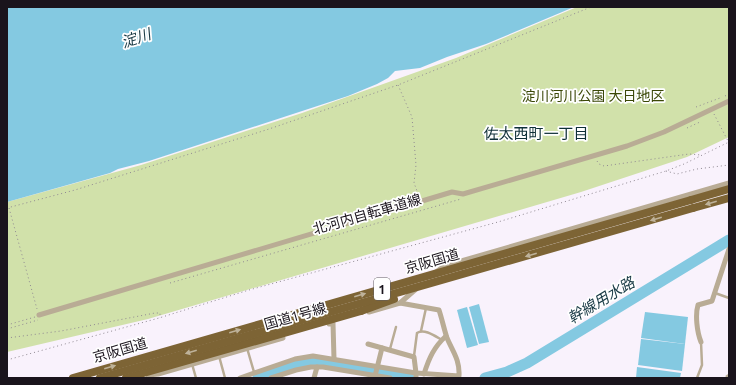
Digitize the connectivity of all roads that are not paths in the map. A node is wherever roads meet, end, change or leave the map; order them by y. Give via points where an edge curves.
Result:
1 (729, 101) edge
2 (729, 183) edge
3 (729, 189) edge
4 (729, 198) edge
5 (692, 204) junction
6 (729, 249) edge
7 (437, 281) junction
8 (715, 293) junction
9 (729, 298) edge
10 (400, 303) junction
11 (426, 308) junction
12 (38, 318) road end
13 (333, 323) junction
14 (396, 327) dead end
15 (421, 331) junction
16 (444, 338) junction
17 (701, 342) joint
18 (368, 344) dead end
19 (247, 348) junction
20 (382, 348) junction
21 (390, 350) junction
22 (219, 356) junction
23 (414, 357) junction
24 (334, 359) junction
25 (192, 364) junction
26 (317, 367) junction
27 (377, 367) junction
28 (254, 373) junction
29 (424, 374) junction
30 (416, 375) edge
31 (151, 376) edge
32 (364, 376) edge
33 (376, 376) edge
34 (73, 378) edge
35 (100, 378) edge
36 (127, 378) edge
37 (196, 378) edge
38 (225, 378) edge
39 (240, 378) edge
40 (271, 378) edge
41 (314, 378) edge
42 (390, 378) edge
43 (697, 378) edge

1 - 12 street, 北河内自転車道線 via 714,111 662,133 596,156 463,194 452,192
2 - 10 street via 444,266
3 - 5 highway, 京阪国道 / 1
4 -> 5 highway, 京阪国道 / 1
5 -> 7 highway, 京阪国道 / 1, bridge
34 -> 5 highway, 京阪国道 / 1, bridge
6 - 8 street
7 -> 35 highway, 京阪国道 / 1, bridge
7 - 36 highway, 国道1号線 / 1, bridge via 361,311
8 - 9 lane
8 - 17 street via 712,301 698,305 698,335
10 - 11 street
10 - 13 street
11 - 15 lane
11 - 16 street via 439,310
13 - 19 street
13 - 24 street
14 - 21 lane
15 - 16 lane
15 - 23 lane via 417,333
16 - 29 street via 432,352
16 - 29 street via 457,359 460,367 459,376
17 - 43 lane via 702,365
18 - 20 street
19 - 22 street
19 - 28 lane
20 - 21 street
20 - 27 street
21 - 23 street
22 - 25 street
22 - 38 lane
23 - 30 street
24 - 27 street
24 - 28 street via 304,357
25 - 31 street
25 - 37 lane
26 - 32 street
26 - 40 street
26 - 41 street
27 - 30 street
27 - 33 street
28 - 39 street
29 - 30 street
31 - 36 street
32 - 33 street
33 - 42 street

